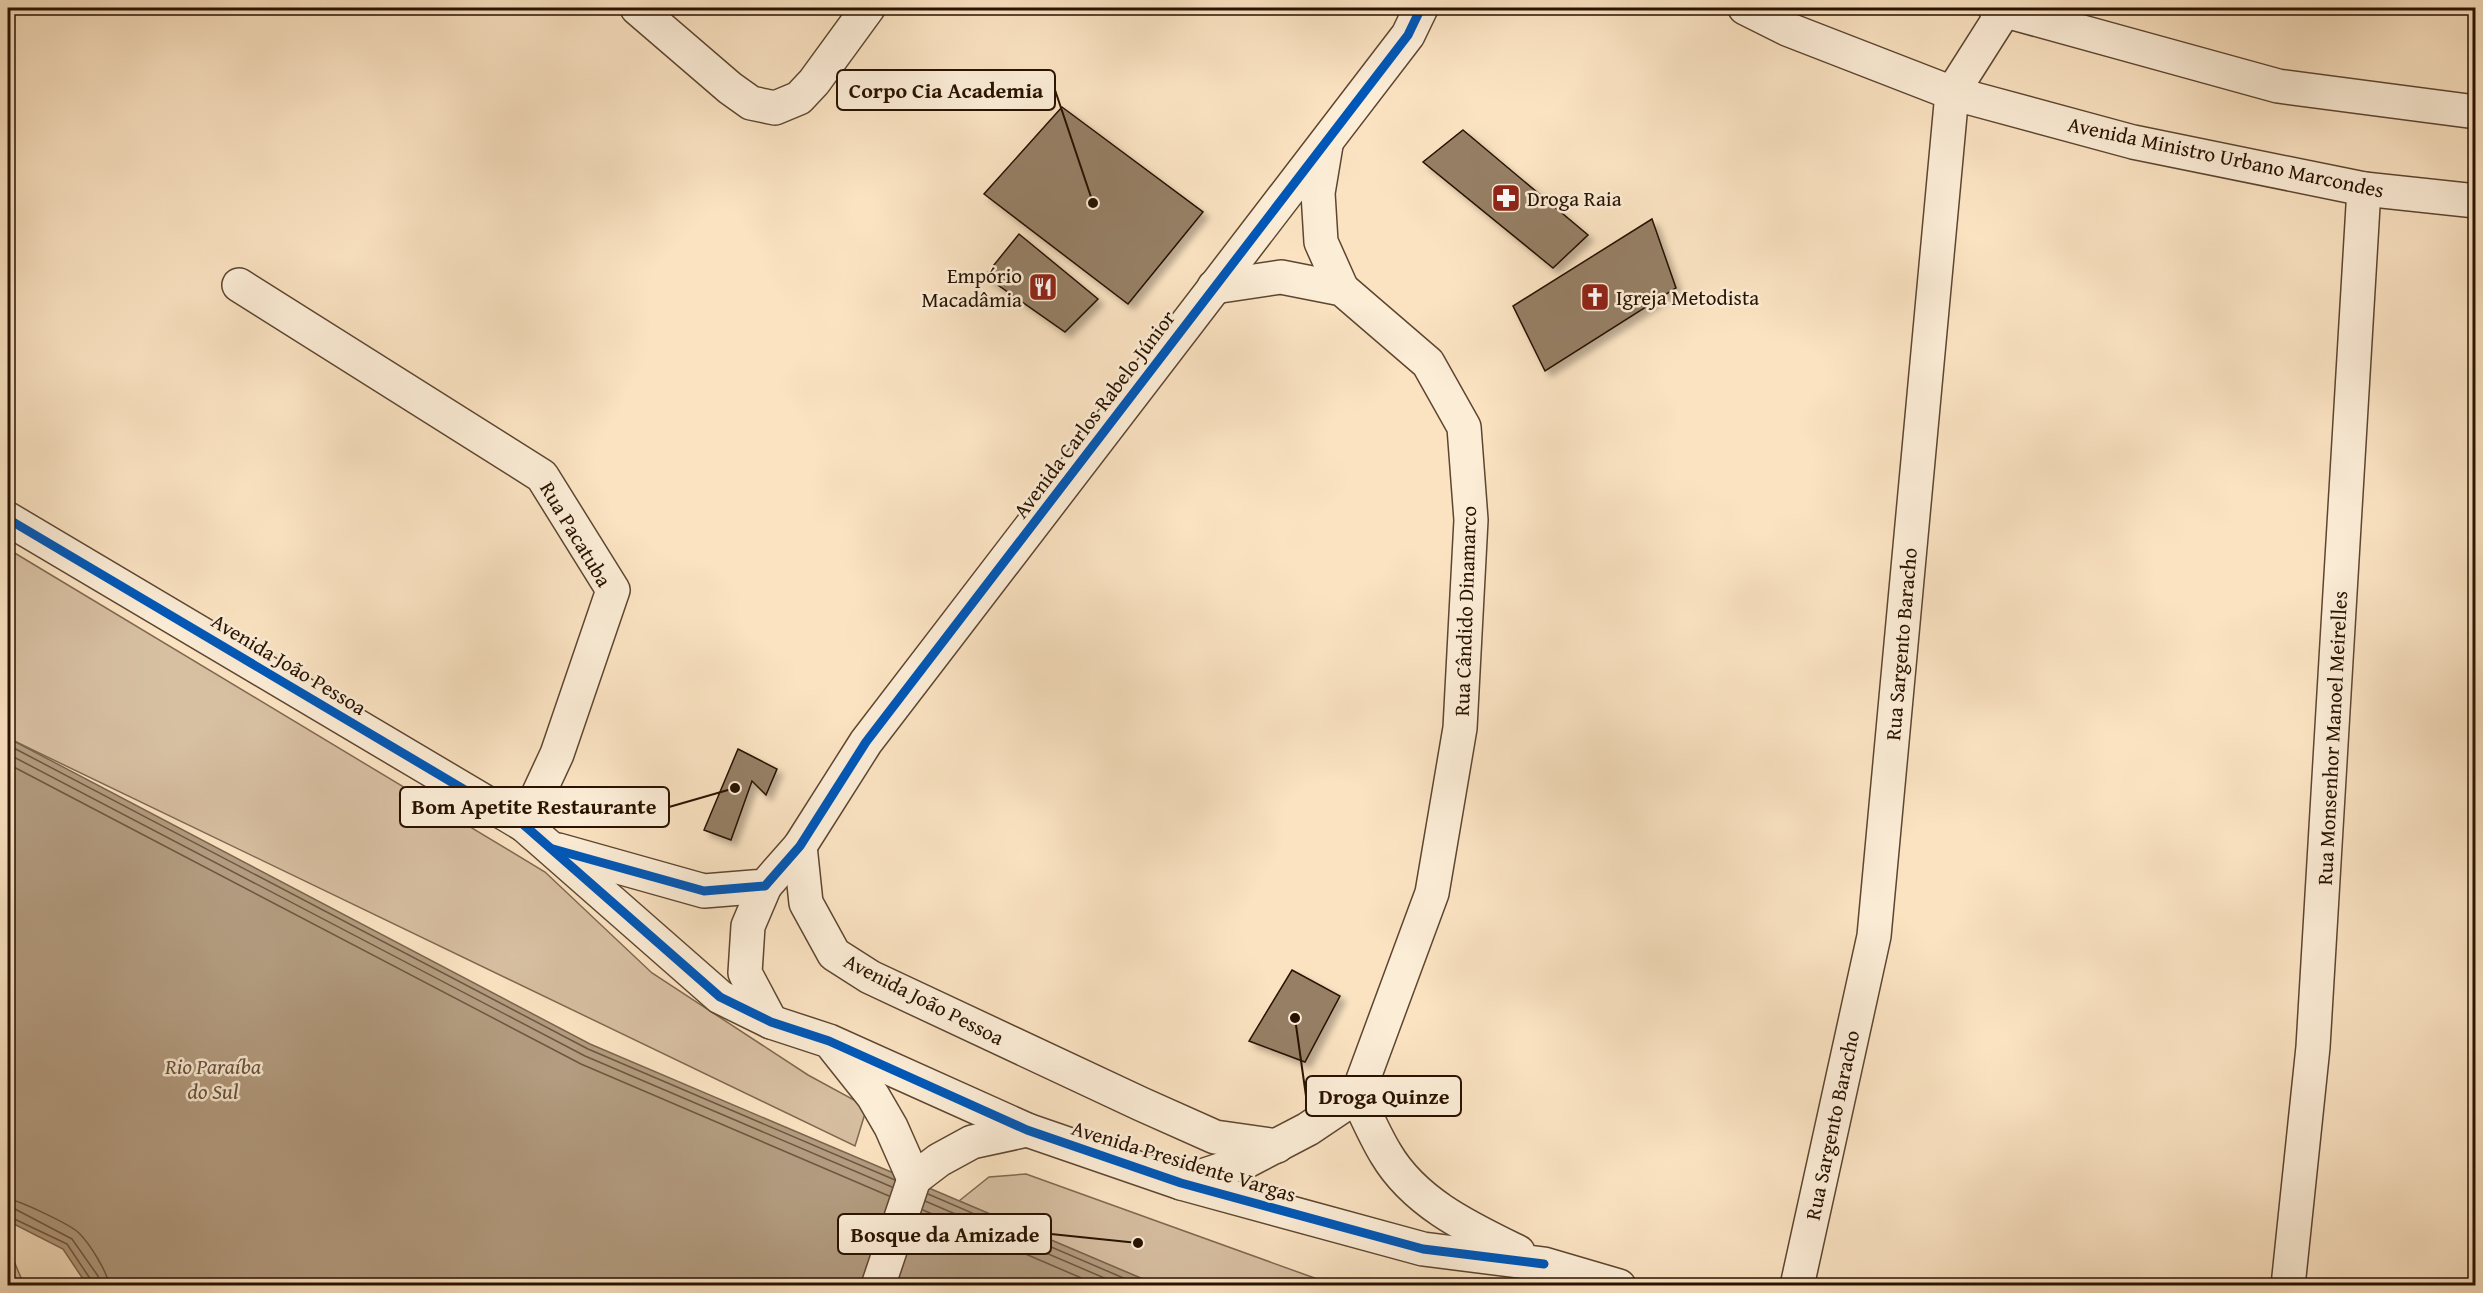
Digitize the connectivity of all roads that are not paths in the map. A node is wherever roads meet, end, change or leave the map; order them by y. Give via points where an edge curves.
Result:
1 (637, 8) edge
2 (868, 8) edge
3 (1445, 8) edge
4 (1745, 8) edge
5 (2001, 8) edge
6 (1414, 21) edge
7 (1952, 93) junction
8 (2475, 112) edge
9 (1326, 143) junction
10 (2364, 189) junction
11 (2475, 201) edge
12 (238, 285) dead end
13 (1214, 287) junction
14 (1342, 289) junction
15 (8, 519) edge
16 (524, 825) junction
17 (800, 846) junction
18 (547, 847) junction
19 (765, 886) junction
20 (771, 1022) junction
21 (829, 1041) junction
22 (1357, 1096) junction
23 (1027, 1130) junction
24 (1277, 1146) junction
25 (1181, 1183) junction
26 (913, 1187) junction
27 (1544, 1264) junction
28 (878, 1286) edge
29 (1619, 1286) edge
30 (1797, 1286) edge
31 (2288, 1286) edge

1 - 2 street via 730,88 751,103 776,108 798,98 814,82
3 - 6 street, Avenida Carlos Rabelo Júnior
4 - 7 street, Avenida Ministro Urbano Marcondes via 1787,29
5 - 7 street, Rua Sargento Baracho
5 - 8 street via 2278,87
6 - 9 street, Avenida Carlos Rabelo Júnior
7 - 10 street, Avenida Ministro Urbano Marcondes via 2133,142
7 - 30 street, Rua Sargento Baracho via 1874,936
9 - 13 street, Avenida Carlos Rabelo Júnior
9 - 14 street via 1318,193 1322,242
10 - 11 street, Avenida Ministro Urbano Marcondes
10 - 31 street, Rua Monsenhor Manoel Meirelles via 2313,1047
12 - 16 street, Rua Pacatuba via 542,476 613,590 557,754
13 - 14 street, Rua Cândido Dinamarco via 1281,277
13 - 17 street, Avenida Carlos Rabelo Júnior via 866,742
14 - 22 street, Rua Cândido Dinamarco via 1428,363 1459,418 1464,428 1471,520 1460,729 1432,893
15 - 16 street, Avenida João Pessoa
16 - 18 street, Avenida João Pessoa
17 - 19 street
17 - 24 street, Avenida João Pessoa via 806,903 834,954 870,976 1215,1137
18 - 19 street, Avenida João Pessoa via 704,891
18 - 20 street, Avenida João Pessoa via 720,998
19 - 20 street via 748,926 745,973
20 - 21 street, Avenida João Pessoa
21 - 23 street, Avenida Presidente Vargas
21 - 26 street via 873,1096 891,1127
22 - 24 street
22 - 27 street, Avenida Presidente Vargas via 1386,1156 1419,1194 1460,1224
23 - 25 street, Avenida Presidente Vargas
23 - 26 street via 972,1142 939,1160
24 - 25 street via 1247,1161
25 - 27 street, Avenida Presidente Vargas via 1423,1249
26 - 28 street
27 - 29 street, Avenida Presidente Vargas

